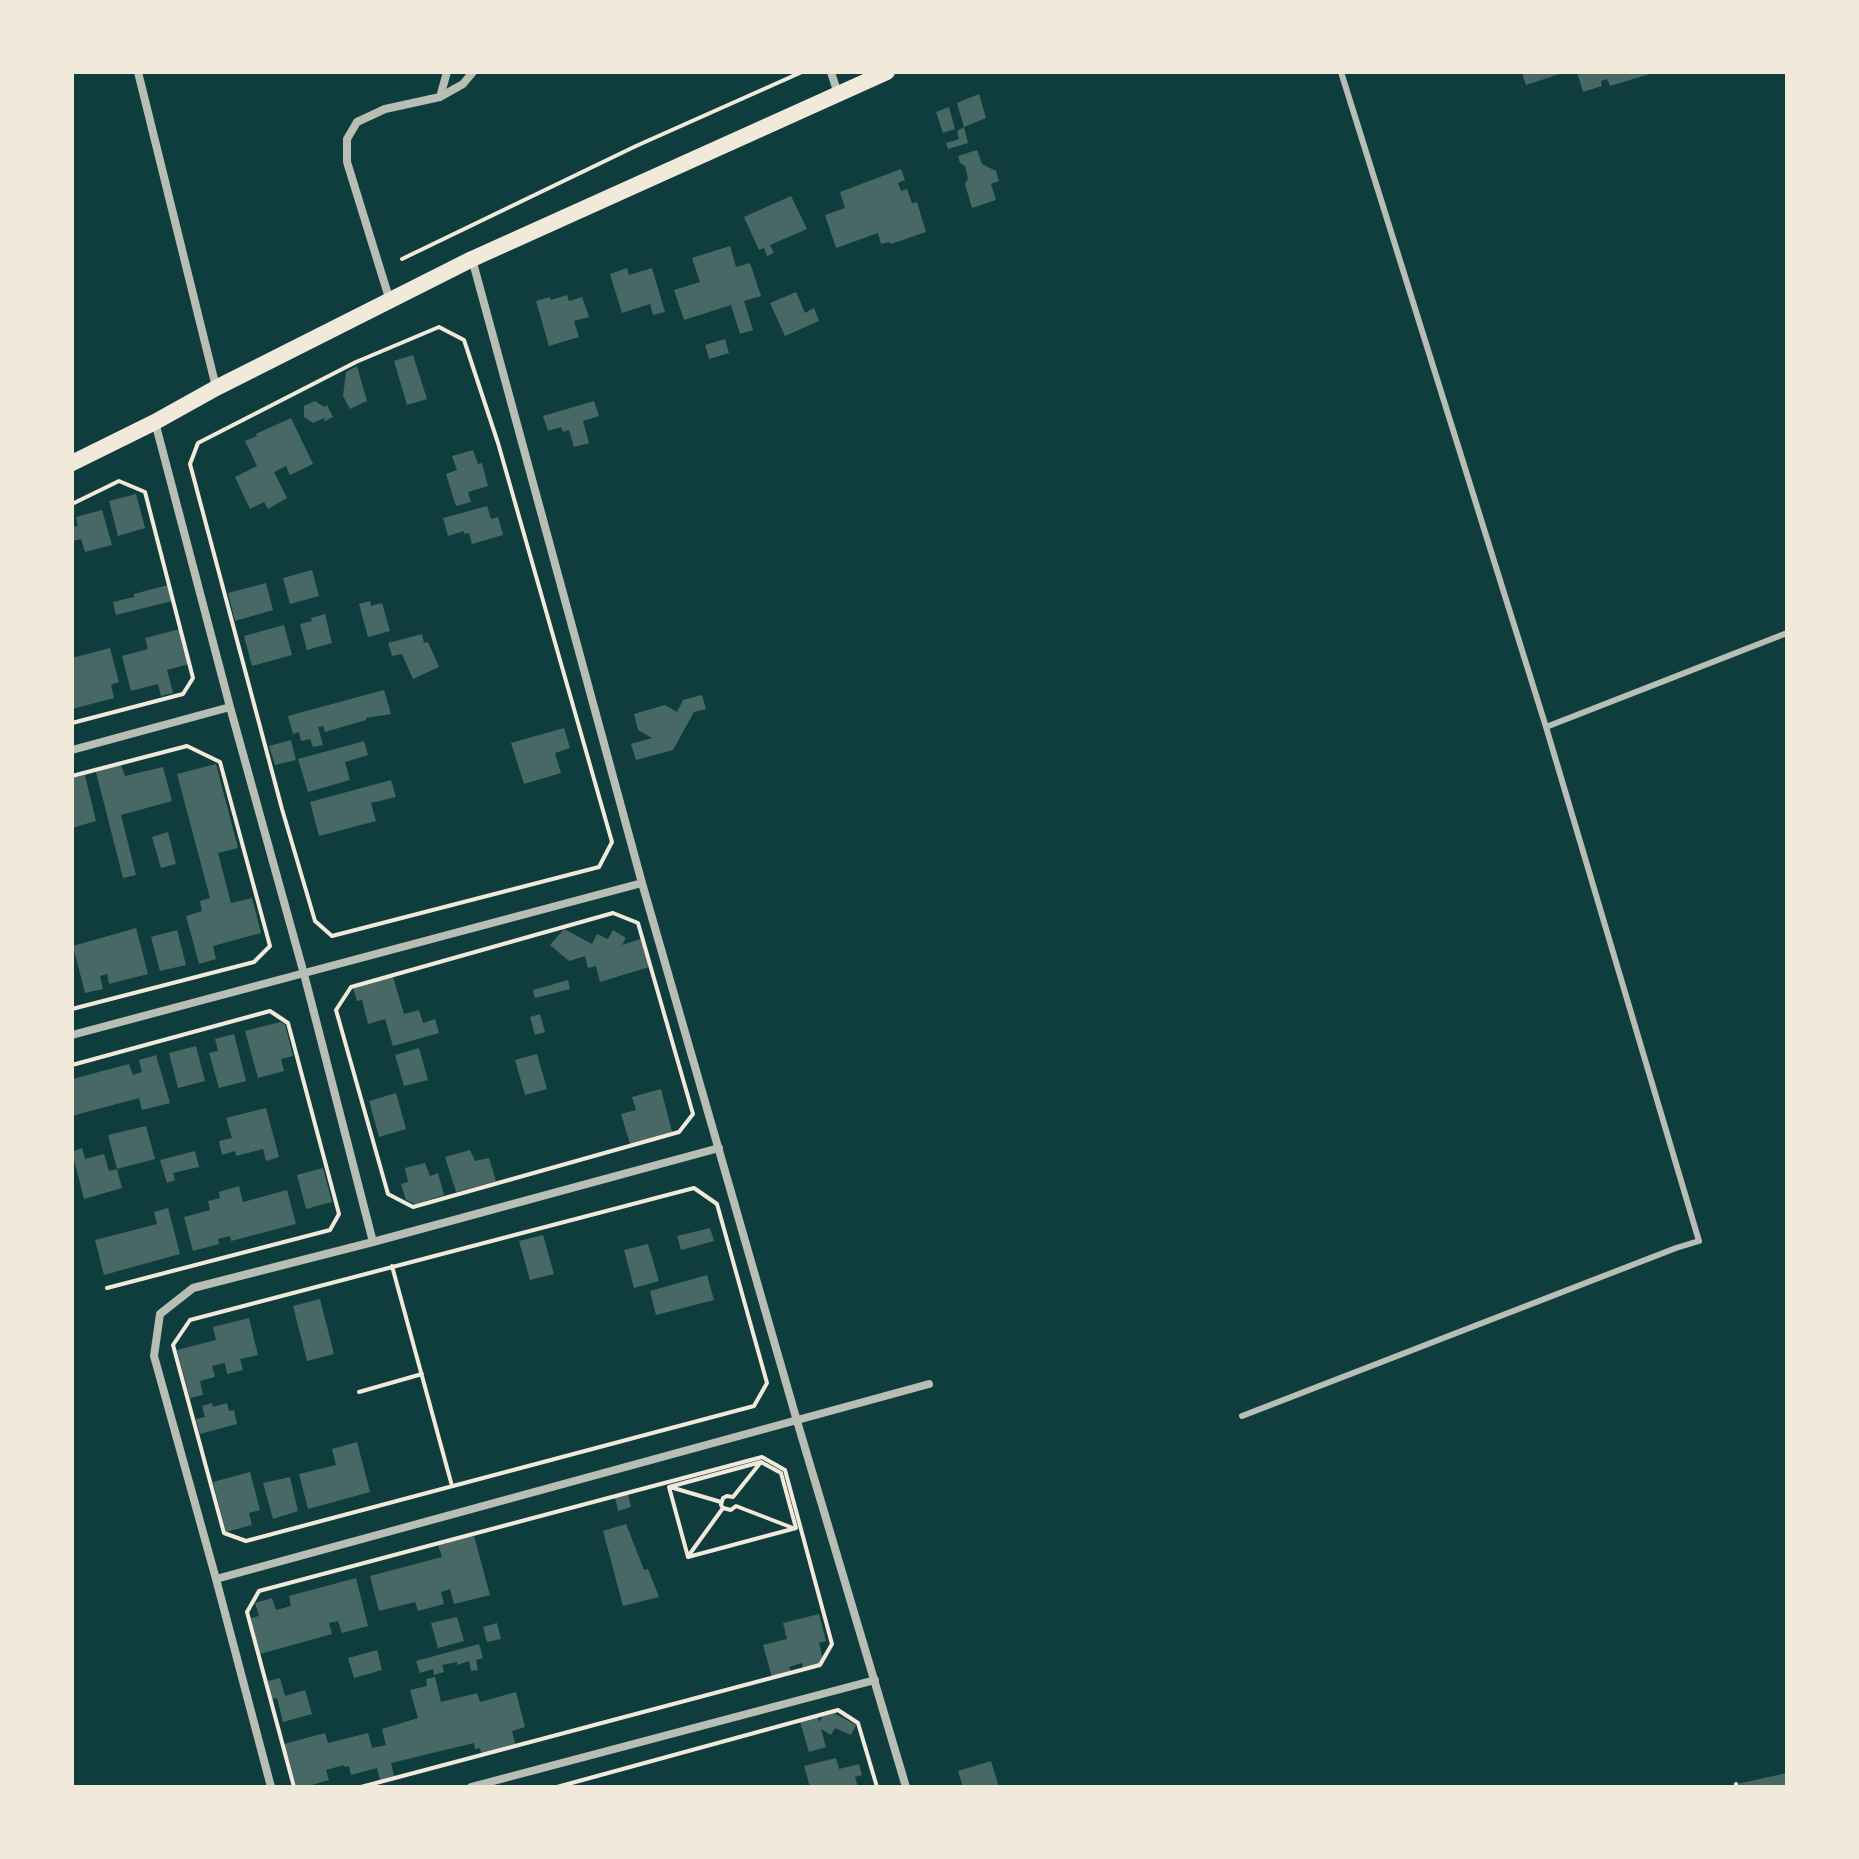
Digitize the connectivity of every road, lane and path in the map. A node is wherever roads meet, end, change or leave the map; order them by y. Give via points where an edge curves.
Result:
1 (138, 72) edge
2 (447, 72) edge
3 (473, 72) edge
4 (802, 72) edge
5 (831, 72) edge
6 (887, 72) edge
7 (1341, 72) edge
8 (838, 94) junction
9 (440, 97) junction
10 (402, 259) dead end
11 (472, 259) junction
12 (390, 302) junction
13 (216, 388) junction
14 (155, 422) junction
15 (198, 443) joint
16 (72, 463) edge
17 (72, 504) edge
18 (1787, 633) edge
19 (230, 707) junction
20 (72, 723) edge
21 (1546, 727) junction
22 (72, 750) edge
23 (72, 776) edge
24 (642, 883) junction
25 (304, 974) junction
26 (351, 987) joint
27 (72, 1009) edge
28 (72, 1035) edge
29 (72, 1065) edge
30 (719, 1148) junction
31 (373, 1242) junction
32 (392, 1266) junction
33 (107, 1288) dead end
34 (422, 1374) junction
35 (929, 1384) dead end
36 (359, 1392) dead end
37 (1242, 1416) dead end
38 (797, 1421) junction
39 (761, 1462) junction
40 (452, 1486) junction
41 (669, 1487) junction
42 (733, 1497) junction
43 (722, 1505) junction
44 (736, 1506) junction
45 (796, 1528) junction
46 (688, 1557) junction
47 (216, 1579) junction
48 (875, 1680) junction
49 (271, 1787) edge
50 (294, 1787) edge
51 (361, 1787) edge
52 (471, 1787) edge
53 (557, 1787) edge
54 (877, 1787) edge
55 (906, 1787) edge

1 - 13 street
2 - 9 street
3 - 9 street
4 - 10 path
5 - 8 street
6 - 8 main road
7 - 21 lane
8 - 11 main road
9 - 12 street via 385,109 357,122 347,139 347,162
11 - 12 main road
11 - 24 street
12 - 13 main road
13 - 14 main road
14 - 16 main road
14 - 19 street
15 - 15 path via 356,362 439,327 464,340 612,842 599,867 332,936 315,921 190,464
17 - 20 path via 119,481 145,492 193,678 183,694
18 - 21 lane
19 - 22 street
19 - 25 street
21 - 37 lane via 1699,1241
23 - 27 path via 187,746 220,762 270,946 254,962
24 - 25 street
24 - 30 street
25 - 28 street
25 - 31 street
26 - 26 path via 613,913 638,923 693,1114 679,1132 413,1207 388,1194 336,1010
29 - 33 path via 270,1011 288,1023 339,1214 330,1230
30 - 31 street
30 - 38 street
31 - 47 street via 193,1288 160,1314 154,1356
32 - 34 path
32 - 40 path via 190,1320 173,1345 224,1533 246,1541
32 - 40 path via 694,1188 717,1204 763,1368 767,1383 754,1406
34 - 36 path
34 - 40 path
35 - 38 street
38 - 47 street
38 - 48 street
39 - 41 path
39 - 42 path
39 - 45 path via 781,1473
41 - 43 path
41 - 46 path
42 - 43 path via 727,1496
42 - 44 path
43 - 44 path via 731,1510
43 - 46 path
44 - 45 path
45 - 46 path
47 - 49 street
48 - 52 street
48 - 55 street
50 - 51 path via 247,1612 259,1591 762,1457 785,1470 832,1644 820,1665
53 - 54 path via 838,1710 858,1723

